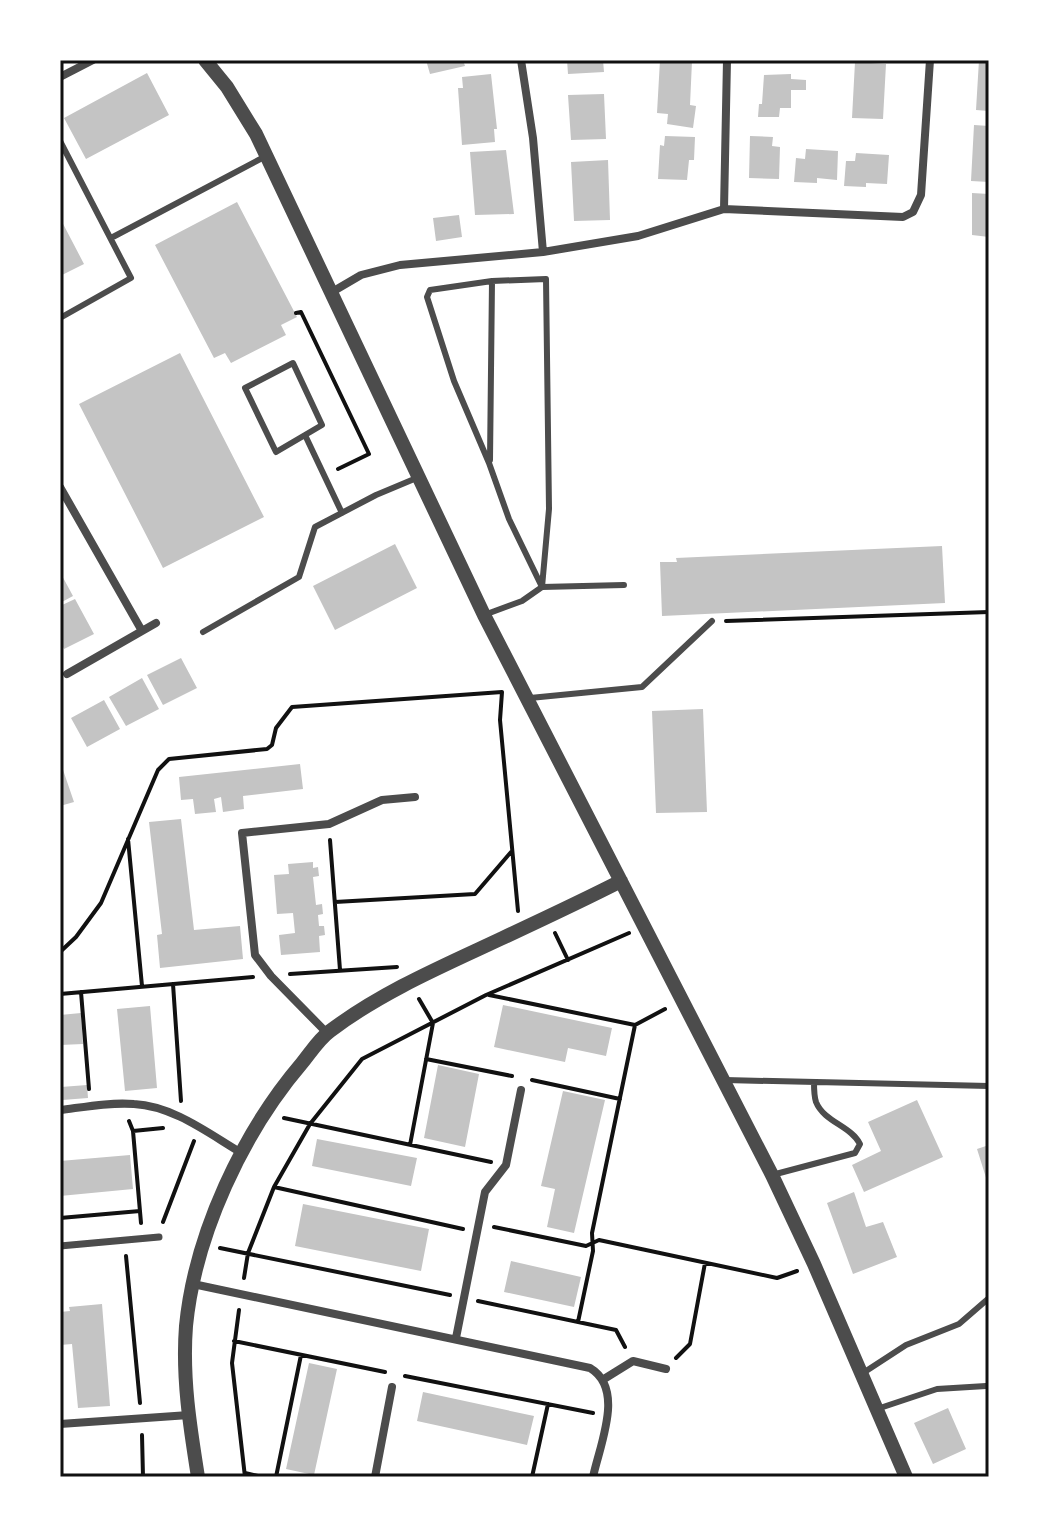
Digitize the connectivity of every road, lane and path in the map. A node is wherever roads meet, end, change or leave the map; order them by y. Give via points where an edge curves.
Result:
1 (93, 60) edge
2 (521, 60) edge
3 (727, 60) edge
4 (930, 60) edge
5 (208, 61) edge
6 (60, 77) edge
7 (60, 141) edge
8 (266, 156) junction
9 (724, 209) junction
10 (111, 238) junction
11 (543, 252) junction
12 (492, 281) junction
13 (332, 292) junction
14 (296, 313) dead end
15 (60, 318) edge
16 (305, 435) junction
17 (489, 463) junction
18 (325, 475) junction
19 (419, 477) junction
20 (60, 487) edge
21 (342, 513) junction
22 (624, 585) dead end
23 (542, 587) junction
24 (989, 612) edge
25 (484, 615) junction
26 (712, 621) joint
27 (156, 623) dead end
28 (142, 631) junction
29 (203, 632) dead end
30 (67, 674) dead end
31 (526, 699) junction
32 (415, 797) dead end
33 (329, 824) junction
34 (128, 837) junction
35 (512, 850) junction
36 (621, 881) junction
37 (335, 902) junction
38 (518, 911) dead end
39 (539, 921) junction
40 (646, 926) junction
41 (60, 952) edge
42 (568, 960) junction
43 (340, 970) junction
44 (271, 976) junction
45 (409, 982) junction
46 (173, 984) junction
47 (142, 986) junction
48 (81, 992) junction
49 (60, 994) edge
50 (486, 995) junction
51 (683, 1000) junction
52 (433, 1023) junction
53 (635, 1025) junction
54 (327, 1033) junction
55 (725, 1080) junction
56 (814, 1082) junction
57 (989, 1086) edge
58 (521, 1090) dead end
59 (121, 1104) junction
60 (90, 1107) junction
61 (60, 1110) edge
62 (182, 1118) junction
63 (310, 1124) junction
64 (201, 1128) junction
65 (410, 1145) junction
66 (240, 1152) junction
67 (506, 1165) junction
68 (772, 1175) junction
69 (274, 1187) junction
70 (140, 1211) junction
71 (60, 1218) edge
72 (478, 1228) junction
73 (159, 1237) joint
74 (142, 1239) junction
75 (124, 1241) junction
76 (593, 1243) junction
77 (205, 1245) junction
78 (60, 1246) edge
79 (248, 1253) junction
80 (705, 1263) junction
81 (814, 1264) junction
82 (193, 1284) junction
83 (241, 1294) junction
84 (464, 1298) junction
85 (989, 1298) edge
86 (578, 1322) junction
87 (456, 1338) junction
88 (234, 1341) junction
89 (301, 1355) junction
90 (633, 1361) junction
91 (666, 1369) joint
92 (862, 1374) junction
93 (604, 1379) junction
94 (986, 1386) dead end
95 (392, 1387) dead end
96 (548, 1404) junction
97 (877, 1409) junction
98 (189, 1415) junction
99 (607, 1416) junction
100 (141, 1418) junction
101 (60, 1424) edge
102 (245, 1475) edge
103 (143, 1477) edge
104 (198, 1477) edge
105 (262, 1477) edge
106 (276, 1477) edge
107 (375, 1477) edge
108 (532, 1477) edge
109 (593, 1477) edge
110 (906, 1477) edge

1 - 6 street
2 - 11 street
3 - 9 street
4 - 9 street via 921,195 913,212 894,218
5 - 8 street
7 - 10 lane
8 - 10 lane
8 - 13 street
9 - 11 street via 638,236
10 - 15 lane via 131,278
11 - 13 street via 400,265 361,275
12 - 17 lane
12 - 17 lane via 430,290 427,297 454,381
12 - 23 lane via 546,279 549,509
13 - 19 street
14 - 18 path via 301,312 369,454
16 - 16 lane via 276,452 245,388 293,363 322,425
16 - 18 lane
17 - 23 lane
18 - 21 lane
19 - 21 lane
19 - 25 street
20 - 28 street
21 - 29 lane via 315,527 299,577
22 - 23 lane
23 - 25 lane
24 - 26 path
25 - 31 street
26 - 31 lane via 642,687
27 - 28 street
28 - 30 street
31 - 36 street
32 - 33 street via 382,800
33 - 37 path
33 - 44 street via 242,833 254,950
34 - 35 path via 158,770 169,759 267,749 292,707 502,692
34 - 41 path via 101,903
34 - 47 path
35 - 37 path via 475,894
35 - 38 path
36 - 39 street
36 - 40 street
37 - 43 path
39 - 42 path via 546,936 555,933
39 - 45 street
40 - 42 path
40 - 51 street
42 - 50 path
43 - 44 path
43 - 45 path via 401,967
44 - 46 path
44 - 54 street
45 - 52 path
45 - 54 street
46 - 47 path
46 - 62 path
47 - 48 path
48 - 49 path
48 - 60 path
50 - 52 path
50 - 53 path
51 - 53 path
51 - 55 street
52 - 63 path via 362,1059
52 - 65 path
53 - 76 path
54 - 66 street via 273,1098
55 - 56 lane
55 - 68 street
56 - 57 lane
56 - 68 lane via 824,1113 856,1135 860,1144 855,1153
58 - 67 street
59 - 60 street
59 - 62 street via 148,1105
59 - 70 path via 133,1131
60 - 61 street
62 - 64 street
63 - 65 path
63 - 69 path
64 - 66 street
64 - 73 path
65 - 67 path
66 - 77 street
67 - 72 street via 485,1192
68 - 81 street
69 - 72 path
69 - 79 path
70 - 71 path
70 - 74 path
72 - 76 path
72 - 84 street
73 - 74 street
74 - 75 street
75 - 78 street
75 - 100 path
76 - 80 path via 599,1240
76 - 86 path
77 - 79 path
77 - 82 street
79 - 83 path
79 - 84 path
80 - 81 path via 777,1278
80 - 91 path via 690,1344
81 - 92 street
82 - 83 street
82 - 98 street via 186,1326
83 - 87 street
83 - 88 path
84 - 86 path
84 - 87 street
85 - 92 lane via 959,1324 906,1345
86 - 90 path via 616,1330
87 - 93 street via 581,1364
88 - 89 path
88 - 102 path
89 - 96 path
89 - 106 path
90 - 91 street
90 - 93 street
92 - 97 street
93 - 99 street via 610,1397
94 - 97 lane via 937,1389
95 - 107 street
96 - 99 path
96 - 108 path
97 - 110 street
98 - 100 street
98 - 104 street
99 - 109 street
100 - 101 street
100 - 103 path
102 - 105 path

